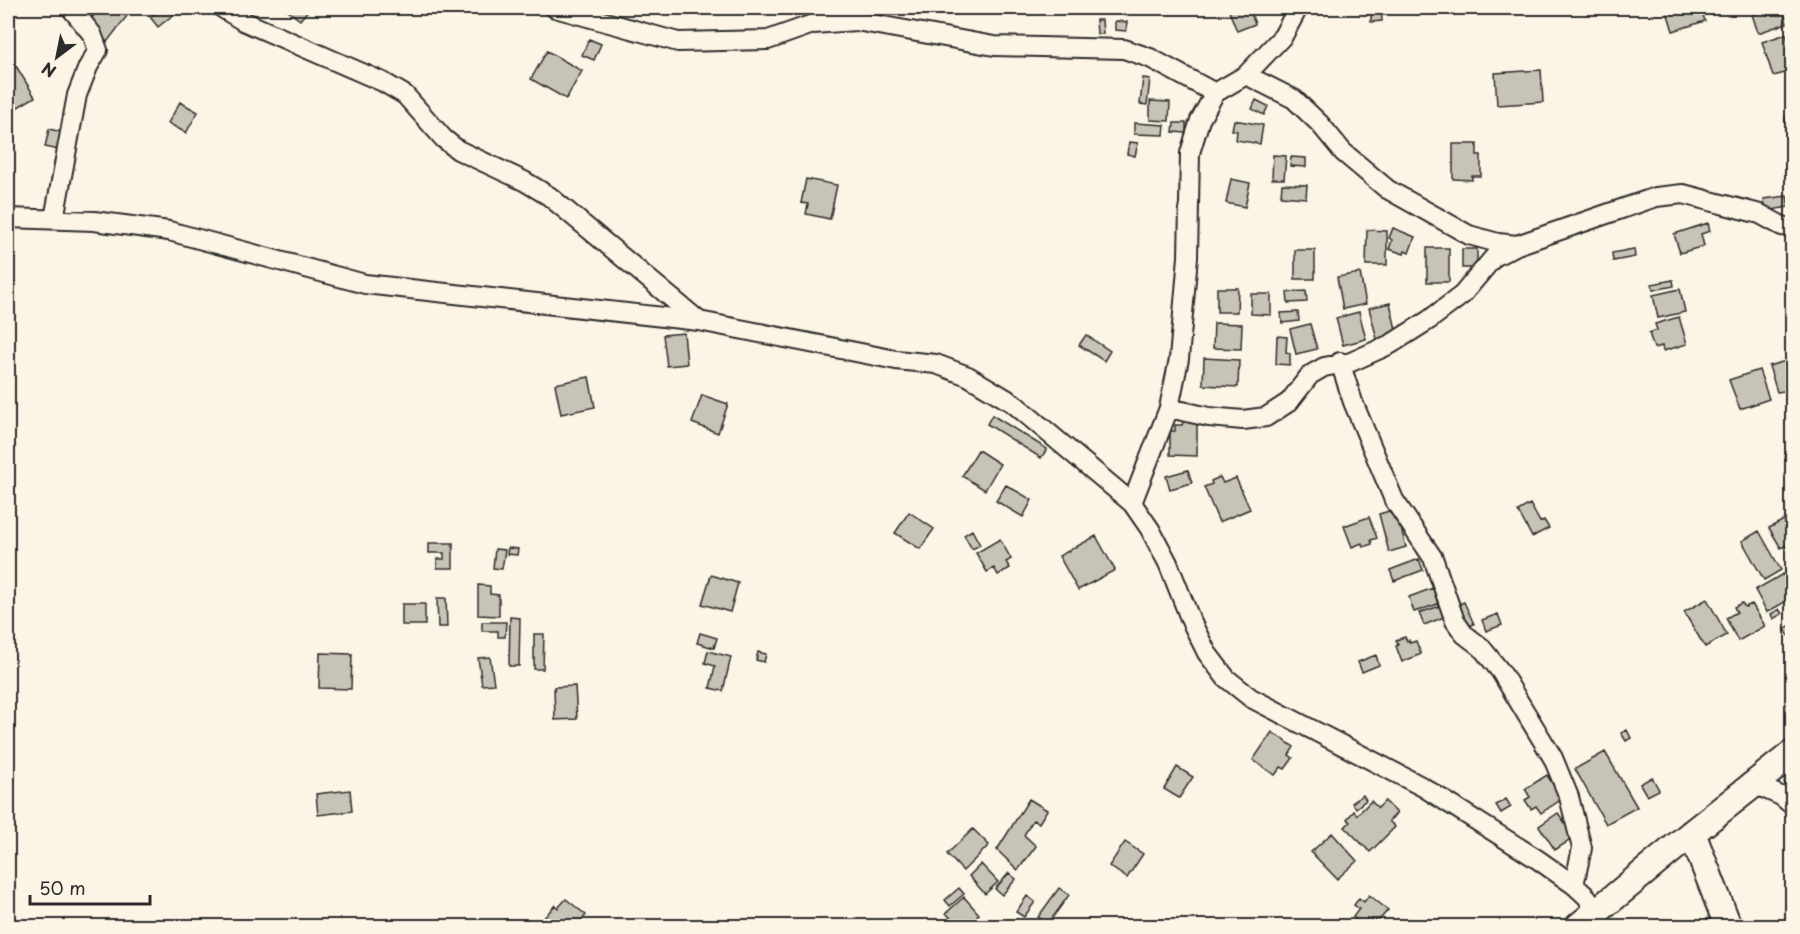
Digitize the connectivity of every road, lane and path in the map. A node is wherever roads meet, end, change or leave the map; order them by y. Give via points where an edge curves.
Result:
1 (71, 8) edge
2 (222, 8) edge
3 (555, 8) edge
4 (1298, 8) edge
5 (1246, 75) junction
6 (1215, 93) junction
7 (8, 218) edge
8 (54, 219) junction
9 (1792, 228) edge
10 (1517, 245) junction
11 (699, 321) junction
12 (1340, 362) junction
13 (1169, 408) junction
14 (1132, 503) junction
15 (1792, 754) edge
16 (1754, 784) junction
17 (1792, 805) edge
18 (1692, 833) junction
19 (1574, 885) junction
20 (1592, 922) edge
21 (1728, 927) edge

1 - 8 street via 93,34 98,50 77,95
2 - 11 street via 405,95 458,150 549,196
3 - 6 street via 678,42 768,40 813,24 856,21 994,46 1124,49 1150,57
4 - 5 street via 1283,36
5 - 6 street
5 - 10 street via 1294,99 1343,152 1387,189 1469,235
6 - 13 street via 1200,120 1190,153 1186,279 1179,359
7 - 8 street
8 - 11 street via 94,220 169,231 365,284
9 - 10 street via 1760,214 1683,194 1656,197
10 - 12 street via 1494,257 1462,295 1429,320 1390,344 1351,362
11 - 14 street via 896,360 936,364 968,376 1013,403
12 - 13 street via 1310,375 1289,402 1266,417 1209,417
12 - 19 street via 1394,500 1433,558 1455,621 1501,672 1553,758 1569,797 1582,848
13 - 14 street
14 - 19 street via 1168,563 1207,653 1226,678 1251,698 1423,787
15 - 16 street
16 - 17 street
16 - 18 street
18 - 20 street
18 - 21 street
19 - 20 street via 1587,897

